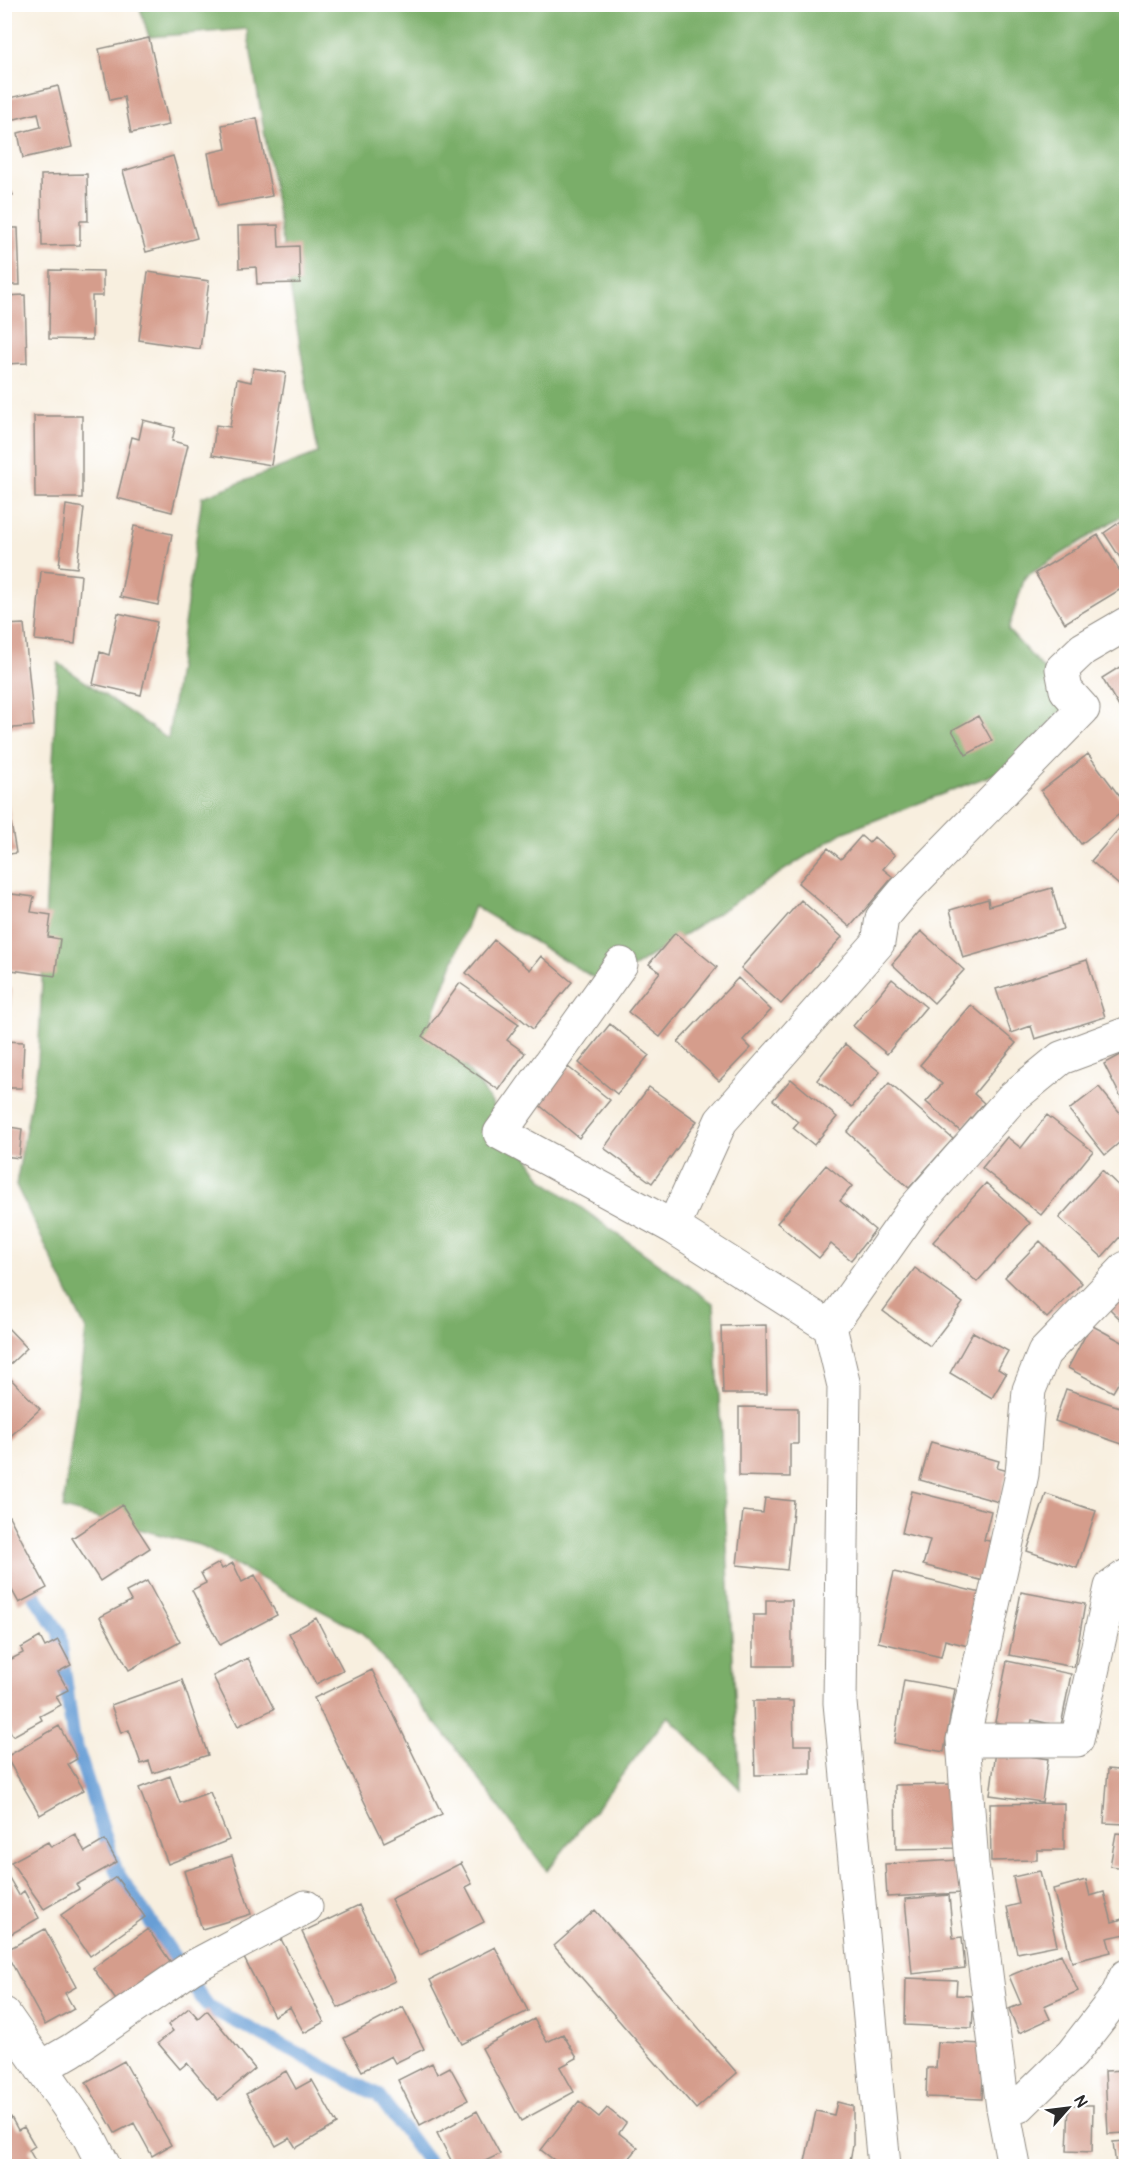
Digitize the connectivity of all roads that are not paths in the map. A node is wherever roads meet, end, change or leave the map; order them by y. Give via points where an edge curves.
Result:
1 (1126, 624) edge
2 (621, 963) dead end
3 (1126, 1034) edge
4 (673, 1227) junction
5 (1126, 1268) edge
6 (830, 1327) junction
7 (1125, 1577) dead end
8 (963, 1740) junction
9 (306, 1907) dead end
10 (1126, 1976) edge
11 (4, 2014) edge
12 (41, 2068) junction
13 (1003, 2108) junction
14 (104, 2166) edge
15 (884, 2166) edge
16 (1014, 2166) edge

1 - 4 street via 1083,649 1062,669 1066,690 1083,709 903,892 882,918 878,943 721,1121
2 - 4 street via 500,1133
3 - 6 street via 1060,1058 1012,1098 913,1210
4 - 6 street
5 - 8 street via 1044,1353 1029,1390 1022,1474
6 - 15 street via 844,1386 840,1703
7 - 8 street via 1111,1587 1077,1740
8 - 13 street via 972,1864
9 - 12 street via 191,1968
10 - 13 street via 1117,1996 1072,2054 1019,2106
11 - 12 street
12 - 14 street via 88,2135
13 - 16 street

